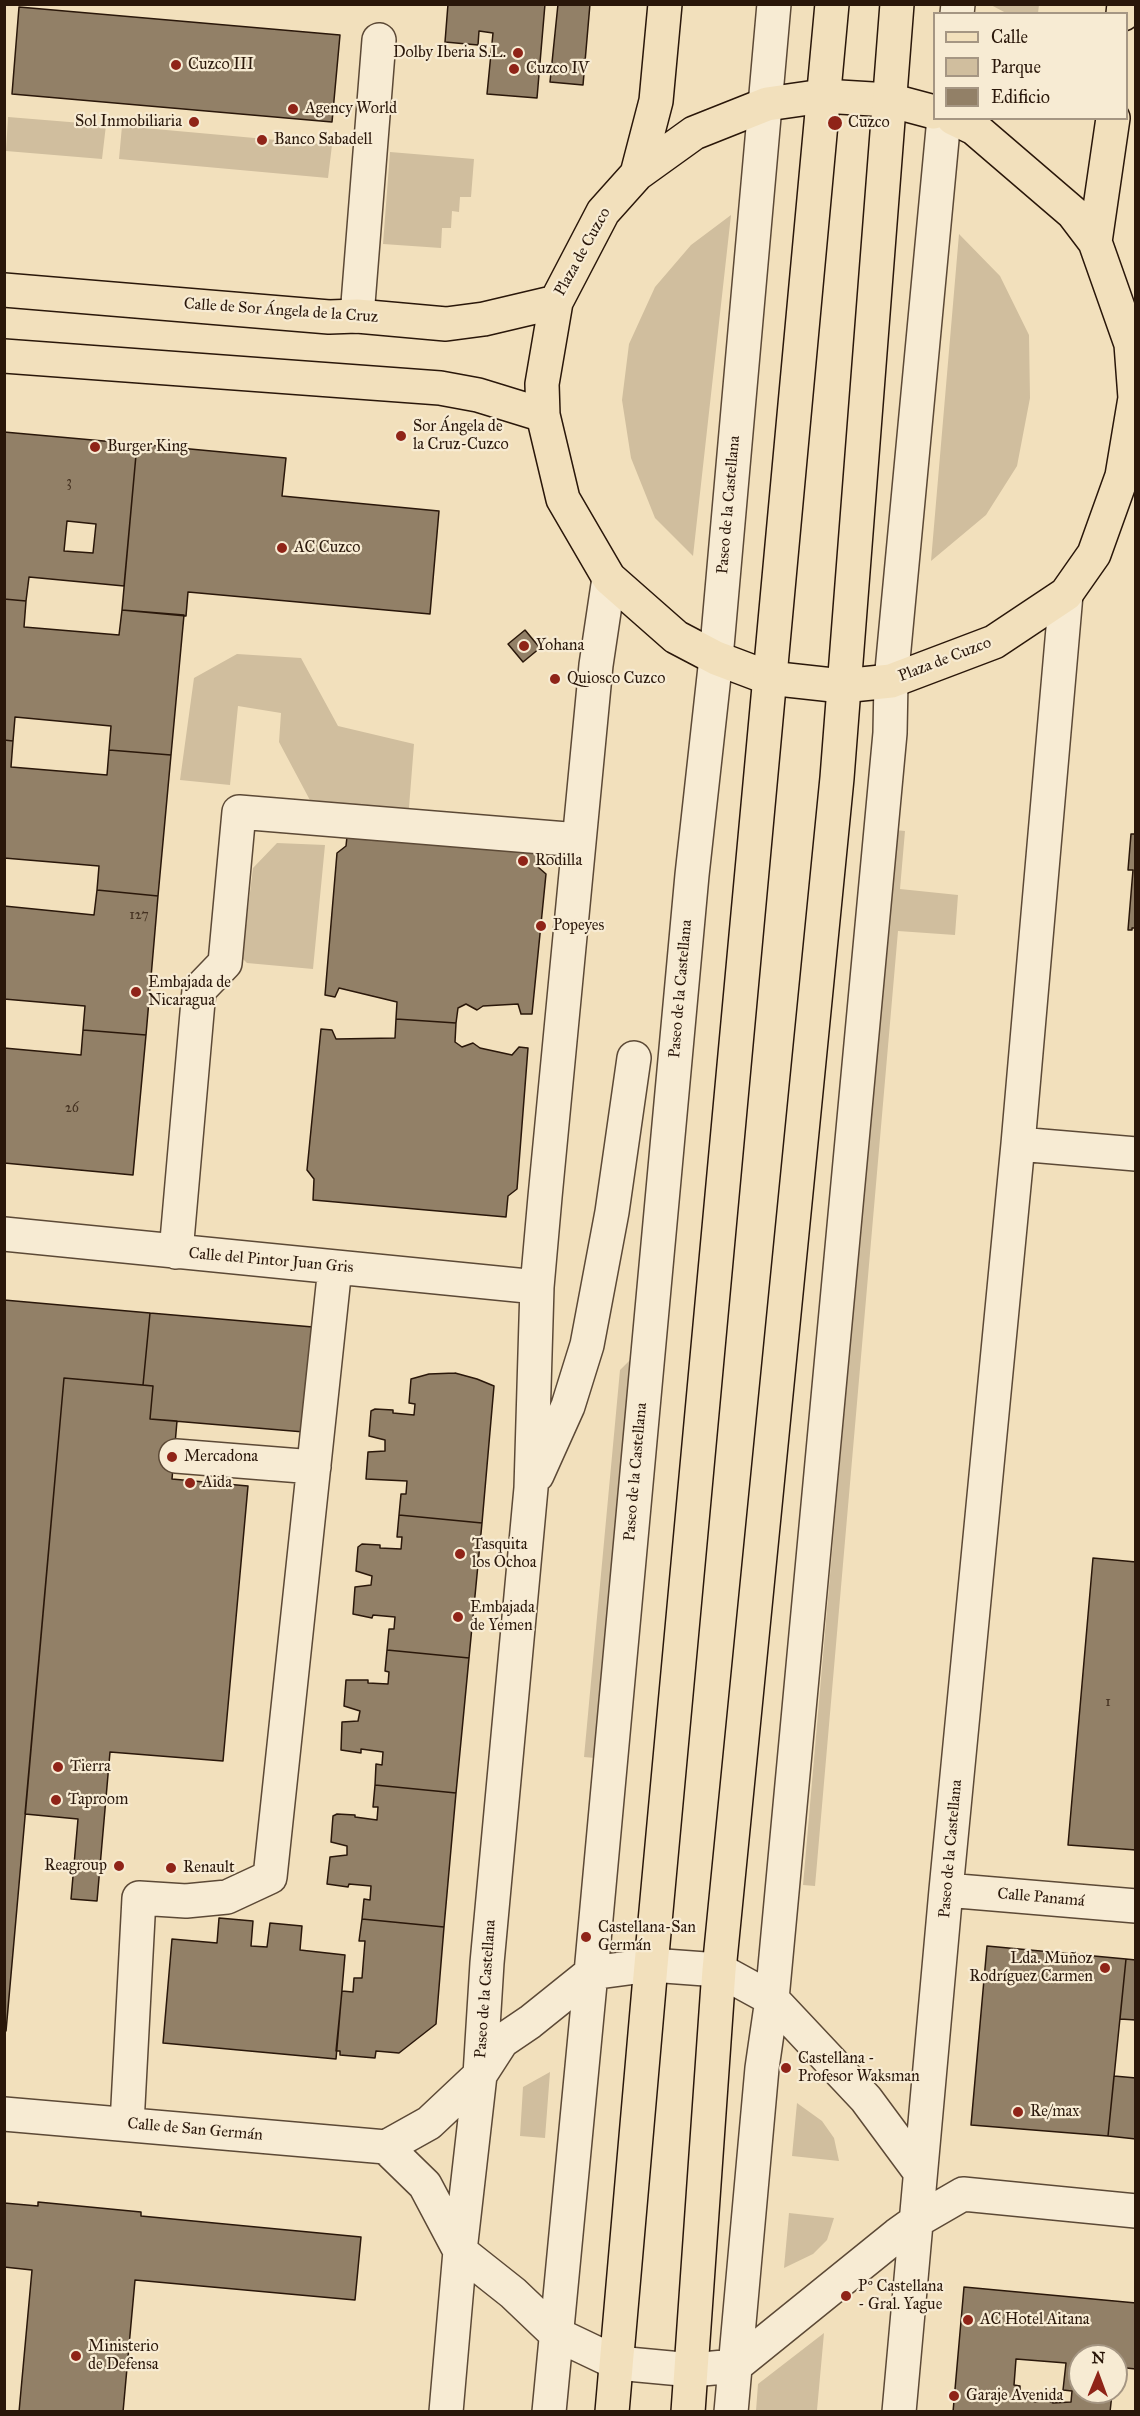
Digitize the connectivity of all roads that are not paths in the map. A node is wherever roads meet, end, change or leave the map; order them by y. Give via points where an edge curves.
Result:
1 (665, 4) edge
2 (774, 4) edge
3 (832, 4) edge
4 (897, 4) edge
5 (379, 40) dead end
6 (823, 96) junction
7 (889, 100) junction
8 (767, 104) junction
9 (933, 112) edge
10 (944, 120) edge
11 (957, 120) edge
12 (1113, 120) edge
13 (637, 174) junction
14 (1095, 243) junction
15 (4, 290) edge
16 (556, 302) junction
17 (357, 316) junction
18 (1133, 346) edge
19 (4, 356) edge
20 (543, 415) junction
21 (1129, 475) edge
22 (609, 578) junction
23 (1066, 594) junction
24 (716, 658) junction
25 (769, 678) junction
26 (891, 681) junction
27 (842, 686) junction
28 (579, 840) junction
29 (634, 1058) dead end
30 (1018, 1144) junction
31 (1136, 1154) edge
32 (4, 1234) edge
33 (176, 1251) junction
34 (335, 1267) junction
35 (537, 1287) junction
36 (176, 1456) dead end
37 (314, 1467) junction
38 (531, 1488) junction
39 (946, 1890) junction
40 (1136, 1906) edge
41 (651, 1965) junction
42 (719, 1970) junction
43 (591, 1973) junction
44 (772, 2000) junction
45 (480, 2075) junction
46 (4, 2114) edge
47 (127, 2124) junction
48 (386, 2147) junction
49 (920, 2172) junction
50 (1136, 2211) edge
51 (918, 2220) junction
52 (460, 2251) junction
53 (556, 2334) junction
54 (617, 2363) junction
55 (735, 2366) junction
56 (692, 2370) junction
57 (446, 2412) edge
58 (549, 2412) edge
59 (612, 2412) edge
60 (688, 2412) edge
61 (731, 2412) edge
62 (900, 2412) edge

1 - 13 main road via 656,101
2 - 8 street, Paseo de la Castellana
3 - 6 main road
4 - 7 main road
5 - 17 street
6 - 7 main road, Plaza de Cuzco
6 - 8 main road, Plaza de Cuzco
6 - 25 main road
7 - 9 main road, Plaza de Cuzco
7 - 27 main road
8 - 13 main road, Plaza de Cuzco via 694,133
8 - 24 street, Paseo de la Castellana
10 - 26 street
11 - 14 main road, Plaza de Cuzco via 974,128 1073,213
12 - 14 main road
13 - 16 main road, Plaza de Cuzco via 603,212
14 - 18 main road, Plaza de Cuzco
15 - 17 main road, Calle de Sor Ángela de la Cruz via 329,317
16 - 17 main road, Calle de Sor Ángela de la Cruz via 484,320 447,324
16 - 20 main road, Plaza de Cuzco via 542,384
18 - 21 main road, Plaza de Cuzco via 1135,398
19 - 20 main road via 406,384 478,395
20 - 22 main road, Plaza de Cuzco via 563,499
21 - 23 main road, Plaza de Cuzco via 1094,554
22 - 24 main road, Plaza de Cuzco via 676,637
22 - 28 street, Paseo de la Castellana via 596,665
23 - 26 main road, Plaza de Cuzco via 994,642
23 - 30 street, Paseo de la Castellana
24 - 25 main road, Plaza de Cuzco
24 - 43 street, Paseo de la Castellana via 689,898
25 - 27 main road, Plaza de Cuzco
25 - 41 main road
26 - 27 main road, Plaza de Cuzco
26 - 44 street via 890,733
27 - 42 main road via 836,790
28 - 33 street via 239,812 225,963 199,990
28 - 35 street, Paseo de la Castellana
29 - 38 street via 612,1212 587,1345 568,1406
30 - 31 street
30 - 39 street, Paseo de la Castellana
32 - 33 street, Calle del Pintor Juan Gris
33 - 34 street, Calle del Pintor Juan Gris
34 - 35 street, Calle del Pintor Juan Gris
34 - 37 street
35 - 38 street, Paseo de la Castellana
36 - 37 street
37 - 47 street via 270,1877 226,1897 186,1901 139,1898
38 - 45 street, Paseo de la Castellana
39 - 40 street, Calle Panamá
39 - 49 street, Paseo de la Castellana
41 - 42 street
41 - 43 street
41 - 54 main road
42 - 44 street
42 - 56 main road
43 - 45 street, Paseo de la Castellana via 502,2041
43 - 53 street, Paseo de la Castellana
44 - 49 street via 866,2099
44 - 55 street via 762,2068
45 - 48 street via 429,2123
45 - 52 street, Paseo de la Castellana
46 - 47 street, Calle de San Germán
47 - 48 street, Calle de San Germán
48 - 52 street via 425,2185
49 - 51 street, Paseo de la Castellana
50 - 51 street via 963,2194
51 - 55 street
51 - 62 street, Paseo de la Castellana
52 - 53 street
52 - 57 street, Paseo de la Castellana
53 - 54 street
53 - 58 street, Paseo de la Castellana
54 - 56 street
54 - 59 main road
55 - 56 street
55 - 61 street
56 - 60 main road

